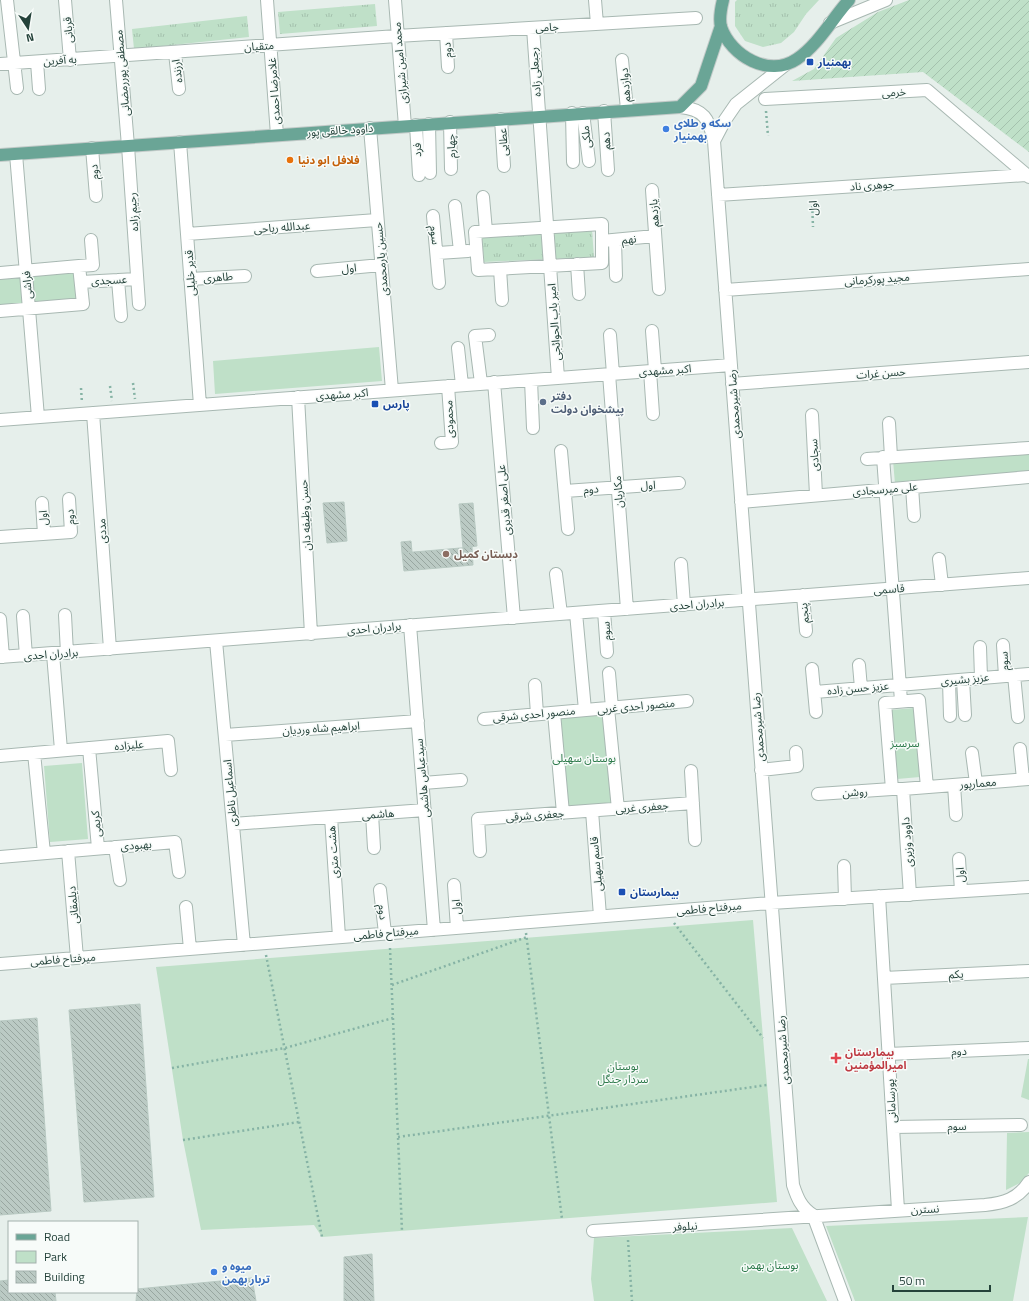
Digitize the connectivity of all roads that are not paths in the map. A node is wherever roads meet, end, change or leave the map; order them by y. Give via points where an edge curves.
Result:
1 (7, 0) edge
2 (65, 0) edge
3 (116, 0) edge
4 (268, 0) edge
5 (395, 0) edge
6 (595, 0) edge
7 (849, 0) edge
8 (886, 0) edge
9 (720, 2) edge
10 (696, 18) dead end
11 (830, 23) junction
12 (597, 24) junction
13 (721, 26) junction
14 (533, 28) junction
15 (446, 33) junction
16 (397, 36) junction
17 (271, 46) junction
18 (175, 53) junction
19 (121, 57) junction
20 (70, 60) junction
21 (622, 60) dead end
22 (37, 62) junction
23 (15, 63) junction
24 (0, 64) edge
25 (784, 65) junction
26 (448, 67) dead end
27 (17, 88) dead end
28 (39, 89) dead end
29 (179, 90) dead end
30 (765, 99) road end
31 (680, 107) junction
32 (627, 110) junction
33 (604, 111) junction
34 (578, 113) junction
35 (538, 116) junction
36 (501, 118) junction
37 (450, 122) junction
38 (429, 124) junction
39 (411, 125) junction
40 (370, 128) junction
41 (277, 135) junction
42 (714, 141) junction
43 (180, 142) junction
44 (128, 146) junction
45 (92, 148) junction
46 (16, 154) junction
47 (0, 155) edge
48 (589, 161) dead end
49 (573, 162) dead end
50 (504, 166) dead end
51 (451, 169) dead end
52 (608, 170) dead end
53 (1028, 176) edge
54 (652, 190) dead end
55 (718, 195) junction
56 (96, 196) dead end
57 (482, 197) dead end
58 (456, 206) dead end
59 (433, 216) dead end
60 (377, 220) junction
61 (547, 226) junction
62 (486, 231) junction
63 (187, 234) junction
64 (655, 236) junction
65 (91, 240) dead end
66 (615, 240) junction
67 (602, 241) junction
68 (477, 250) junction
69 (460, 251) junction
70 (438, 253) junction
71 (577, 264) junction
72 (381, 265) junction
73 (80, 266) junction
74 (550, 266) junction
75 (500, 269) junction
76 (1029, 269) edge
77 (26, 270) junction
78 (318, 271) dead end
79 (0, 272) edge
80 (245, 276) dead end
81 (616, 276) dead end
82 (137, 279) junction
83 (190, 279) junction
84 (118, 280) junction
85 (81, 282) junction
86 (439, 283) dead end
87 (659, 289) dead end
88 (725, 290) junction
89 (579, 294) dead end
90 (502, 300) dead end
91 (139, 304) dead end
92 (29, 308) junction
93 (0, 311) edge
94 (121, 316) dead end
95 (652, 331) dead end
96 (489, 335) dead end
97 (610, 335) dead end
98 (458, 348) dead end
99 (1029, 362) edge
100 (731, 365) junction
101 (653, 371) junction
102 (611, 374) junction
103 (558, 378) junction
104 (531, 380) junction
105 (494, 382) junction
106 (481, 384) junction
107 (732, 384) junction
108 (462, 385) junction
109 (448, 386) junction
110 (392, 390) junction
111 (298, 397) junction
112 (200, 405) junction
113 (93, 413) junction
114 (653, 414) dead end
115 (812, 415) dead end
116 (38, 417) junction
117 (0, 420) edge
118 (889, 423) dead end
119 (533, 428) dead end
120 (452, 442) dead end
121 (1029, 448) edge
122 (561, 451) dead end
123 (887, 457) junction
124 (867, 458) dead end
125 (1029, 477) edge
126 (679, 483) dead end
127 (618, 487) junction
128 (912, 487) junction
129 (886, 489) junction
130 (565, 491) junction
131 (816, 495) junction
132 (69, 499) dead end
133 (741, 502) junction
134 (42, 503) dead end
135 (914, 516) dead end
136 (568, 529) dead end
137 (44, 534) junction
138 (0, 537) edge
139 (939, 559) dead end
140 (681, 564) dead end
141 (556, 574) dead end
142 (1029, 578) edge
143 (942, 585) junction
144 (893, 589) junction
145 (802, 596) junction
146 (748, 600) junction
147 (684, 605) junction
148 (627, 609) junction
149 (604, 611) junction
150 (576, 613) junction
151 (561, 614) junction
152 (65, 615) dead end
153 (23, 616) dead end
154 (514, 618) junction
155 (0, 619) edge
156 (410, 626) junction
157 (806, 631) dead end
158 (311, 634) junction
159 (216, 641) junction
160 (1002, 645) dead end
161 (980, 648) dead end
162 (110, 649) junction
163 (607, 652) dead end
164 (67, 653) junction
165 (54, 654) junction
166 (26, 656) junction
167 (1, 657) edge
168 (859, 665) dead end
169 (812, 669) dead end
170 (609, 673) dead end
171 (1029, 674) edge
172 (1010, 675) junction
173 (981, 678) junction
174 (963, 680) junction
175 (949, 681) junction
176 (534, 685) dead end
177 (900, 685) junction
178 (861, 688) junction
179 (815, 692) junction
180 (687, 701) dead end
181 (901, 701) junction
182 (610, 708) junction
183 (585, 710) junction
184 (816, 712) dead end
185 (554, 713) junction
186 (537, 714) junction
187 (965, 715) dead end
188 (950, 716) dead end
189 (1018, 717) dead end
190 (484, 719) dead end
191 (418, 721) junction
192 (225, 735) junction
193 (89, 748) junction
194 (1020, 749) dead end
195 (61, 750) junction
196 (796, 752) dead end
197 (34, 753) junction
198 (972, 753) dead end
199 (0, 756) edge
200 (171, 770) dead end
201 (761, 770) junction
202 (691, 771) dead end
203 (1026, 779) edge
204 (461, 780) dead end
205 (423, 783) junction
206 (976, 783) junction
207 (954, 784) junction
208 (927, 786) junction
209 (898, 789) junction
210 (818, 794) dead end
211 (693, 803) junction
212 (618, 809) junction
213 (425, 810) junction
214 (592, 811) junction
215 (563, 813) junction
216 (372, 814) junction
217 (956, 815) dead end
218 (331, 817) junction
219 (233, 824) junction
220 (696, 840) dead end
221 (115, 847) junction
222 (98, 848) junction
223 (374, 848) dead end
224 (68, 851) junction
225 (480, 851) dead end
226 (44, 853) junction
227 (0, 857) edge
228 (959, 859) dead end
229 (844, 866) dead end
230 (179, 872) dead end
231 (120, 880) dead end
232 (454, 886) dead end
233 (1029, 887) edge
234 (380, 890) dead end
235 (961, 891) junction
236 (910, 894) junction
237 (879, 896) junction
238 (846, 898) junction
239 (771, 903) junction
240 (186, 908) dead end
241 (600, 916) junction
242 (457, 928) junction
243 (434, 930) junction
244 (385, 933) junction
245 (339, 937) junction
246 (244, 945) junction
247 (190, 949) junction
248 (77, 958) junction
249 (0, 964) edge
250 (1029, 971) edge
251 (884, 978) junction
252 (1029, 1048) edge
253 (888, 1054) junction
254 (1021, 1125) dead end
255 (893, 1127) junction
256 (1029, 1182) edge
257 (898, 1210) junction
258 (813, 1215) junction
259 (778, 1220) joint
260 (593, 1231) dead end
261 (845, 1301) edge

1 - 23 street
2 - 20 street, قربانی
3 - 19 street, مصطفی پوررمضانی
4 - 17 street, غلامرضا احمدی
5 - 16 street, محمد امین شیرازی
6 - 12 street
7 - 11 main road
8 - 11 street
9 - 13 main road
10 - 12 street, جامی
11 - 25 main road via 808,51
12 - 14 street, جامی
13 - 25 main road via 728,43 739,54 758,65
13 - 31 main road via 701,86
14 - 15 street, جامی
14 - 35 street, رجبعلی زاده
15 - 16 street, جامی
15 - 26 street, دوم
16 - 17 street, متقیان
16 - 39 street, محمد امین شیرازی
17 - 18 street, متقیان
17 - 41 street, غلامرضا احمدی
18 - 19 street, متقیان
18 - 29 street, ارزنده
19 - 20 street, به آفرین
19 - 44 street, مصطفی پوررمضانی
20 - 22 street, به آفرین
21 - 32 street, دوازدهم
22 - 23 street, به آفرین
22 - 28 street
23 - 24 street, به آفرین
23 - 27 street
25 - 42 street via 736,104
30 - 53 street, خرمی via 927,90
31 - 32 main road, داوود خالقی پور
31 - 42 street, رضا شیرمحمدی via 696,110 708,120
32 - 33 main road, داوود خالقی پور
33 - 34 main road, داوود خالقی پور
33 - 52 street, دهم
34 - 35 main road, داوود خالقی پور
34 - 48 street, ملکی
34 - 49 street
35 - 36 main road, داوود خالقی پور
35 - 61 street
36 - 37 main road, داوود خالقی پور
36 - 50 street, عطایی
37 - 38 main road, داوود خالقی پور
37 - 51 street, چهارم
38 - 39 main road, داوود خالقی پور
38 - 39 street, فرد via 424,174
39 - 40 main road, داوود خالقی پور
40 - 41 main road, داوود خالقی پور
40 - 60 street, حسین یارمحمدی
41 - 43 main road, داوود خالقی پور
42 - 55 street, رضا شیرمحمدی
43 - 44 main road, داوود خالقی پور
43 - 63 street, قدیر خلیلی
44 - 45 main road, داوود خالقی پور
44 - 82 street, رحیم زاده
45 - 46 main road, داوود خالقی پور
45 - 56 street, دوم
46 - 47 main road, داوود خالقی پور
46 - 77 street, فراشی
53 - 55 street, جوهری ناد
54 - 64 street, یازدهم
55 - 88 street, رضا شیرمحمدی
57 - 62 street
58 - 69 street
59 - 70 street, سوم
60 - 63 street, عبدالله ریاحی
60 - 72 street, حسین یارمحمدی
61 - 62 street
61 - 67 street via 602,224
61 - 74 street, امیر باب الحوائجی
62 - 68 street via 476,232
63 - 83 street, قدیر خلیلی
64 - 66 street, نهم
64 - 87 street
65 - 73 street via 92,265
66 - 67 street, نهم
66 - 81 street
67 - 71 street via 602,263
68 - 69 street
68 - 75 street via 478,270
69 - 70 street
70 - 86 street
71 - 74 street
71 - 89 street
72 - 78 street, اول
72 - 110 street, حسین یارمحمدی
73 - 77 street, عسجدی
73 - 85 street, عسجدی
74 - 75 street
74 - 103 street, امیر باب الحوائجی
75 - 90 street
76 - 88 street, مجید پورکرمانی
77 - 79 street, عسجدی
77 - 92 street, فراشی
80 - 83 street, طاهری
82 - 84 street, عسجدی
82 - 91 street
83 - 112 street, قدیر خلیلی
84 - 85 street, عسجدی
84 - 94 street
85 - 92 street, عسجدی via 82,304
88 - 100 street, رضا شیرمحمدی
92 - 93 street, عسجدی
92 - 116 street, فراشی
95 - 101 street
96 - 106 street via 475,336
97 - 102 street, مکاریان
98 - 108 street
99 - 107 street, حسن غرات
100 - 101 street, اکبر مشهدی
100 - 107 street, رضا شیرمحمدی
101 - 102 street, اکبر مشهدی
101 - 114 street
102 - 103 street, اکبر مشهدی
102 - 127 street, مکاریان
103 - 104 street, اکبر مشهدی
104 - 105 street, اکبر مشهدی
104 - 119 street
105 - 106 street, اکبر مشهدی
105 - 154 street, علی اصغر قدیری
106 - 108 street, اکبر مشهدی
107 - 133 street, رضا شیرمحمدی
108 - 109 street, اکبر مشهدی
109 - 110 street, اکبر مشهدی
109 - 120 street, محمودی
110 - 111 street, اکبر مشهدی
111 - 112 street, اکبر مشهدی
111 - 158 street, حسن وظیفه دان
112 - 113 street, اکبر مشهدی
113 - 116 street, اکبر مشهدی
113 - 162 street, مددی
115 - 131 street, سجادی
116 - 117 street, اکبر مشهدی
118 - 123 street
121 - 123 street
122 - 130 street
123 - 124 street
123 - 129 street
125 - 128 street, علی میرسجادی
126 - 127 street, اول
127 - 130 street, دوم
127 - 148 street, مکاریان
128 - 129 street, علی میرسجادی
128 - 135 street
129 - 131 street, علی میرسجادی
129 - 144 street
130 - 136 street
131 - 133 street, علی میرسجادی
132 - 137 street, دوم via 71,532
133 - 146 street, رضا شیرمحمدی
134 - 137 street, اول
137 - 138 street
139 - 143 street
140 - 147 street
141 - 151 street
142 - 143 street, قاسمی
143 - 144 street, قاسمی
144 - 145 street, قاسمی
144 - 177 street
145 - 146 street, قاسمی
145 - 157 street, پنجم
146 - 147 street, برادران احدی
146 - 201 street, رضا شیرمحمدی
147 - 148 street, برادران احدی
148 - 149 street, برادران احدی
149 - 150 street, برادران احدی
149 - 163 street, سوم
150 - 151 street, برادران احدی
150 - 183 street
151 - 154 street, برادران احدی
152 - 164 street
153 - 166 street
154 - 156 street, برادران احدی
155 - 167 street
156 - 158 street, برادران احدی
156 - 191 street, سیدعباس هاشمی
158 - 159 street, برادران احدی
159 - 162 street, برادران احدی
159 - 192 street, اسماعیل ناظری
160 - 172 street, سوم
161 - 173 street
162 - 164 street, برادران احدی
164 - 165 street, برادران احدی
165 - 166 street, برادران احدی
165 - 195 street
166 - 167 street, برادران احدی
168 - 178 street
169 - 179 street
170 - 182 street
171 - 172 street, عزیز بشیری
172 - 173 street, عزیز بشیری
172 - 189 street, سوم
173 - 174 street, عزیز بشیری
174 - 175 street, عزیز بشیری
174 - 187 street
175 - 177 street, عزیز بشیری
175 - 188 street
176 - 186 street
177 - 178 street, عزیز حسن زاده
177 - 181 street
178 - 179 street, عزیز حسن زاده
179 - 184 street
180 - 182 street, منصور احدی غربی
181 - 208 street via 919,700
181 - 209 street via 885,703
182 - 183 street, منصور احدی غربی
182 - 212 street
183 - 185 street, منصور احدی شرقی
185 - 186 street, منصور احدی شرقی
185 - 215 street
186 - 190 street, منصور احدی شرقی
191 - 192 street, ابراهیم شاه وردیان
191 - 205 street, سیدعباس هاشمی
192 - 219 street, اسماعیل ناظری
193 - 195 street
193 - 200 street, علیزاده via 168,741
193 - 222 street, کریمی
194 - 203 street
195 - 197 street
196 - 201 street via 797,766
197 - 199 street
197 - 226 street
198 - 206 street
201 - 239 street, رضا شیرمحمدی
202 - 211 street
203 - 206 street, معمارپور
204 - 205 street
205 - 213 street, سیدعباس هاشمی
206 - 207 street, معمارپور
207 - 208 street, معمارپور
207 - 217 street
208 - 209 street
209 - 210 street, روشن
209 - 236 street, داوود وزیری
211 - 212 street, جعفری غربی
211 - 220 street
212 - 214 street, جعفری غربی
213 - 216 street, هاشمی
213 - 243 street, سیدعباس هاشمی
214 - 215 street, جعفری شرقی
214 - 241 street, قاسم سهیلی
215 - 225 street, جعفری شرقی via 478,819
216 - 218 street, هاشمی
216 - 223 street
218 - 219 street, هشت متری
218 - 245 street, هشت متری
219 - 246 street, اسماعیل ناظری
221 - 222 street, بهبودی
221 - 230 street, بهبودی via 175,842
221 - 231 street
222 - 224 street, کریمی
224 - 226 street, کریمی
224 - 248 street, دیلمقانی
226 - 227 street, کریمی
228 - 235 street, اول
229 - 238 street
232 - 242 street, اول
233 - 235 street
234 - 244 street, دوم
235 - 236 street
236 - 237 street
237 - 238 street
237 - 251 street, پورسامانی
238 - 239 street
239 - 241 street, میرفتاح فاطمی
239 - 258 street, رضا شیرمحمدی via 793,1185 798,1200 806,1211
240 - 247 street
241 - 242 street, میرفتاح فاطمی
242 - 243 street, میرفتاح فاطمی
243 - 244 street, میرفتاح فاطمی
244 - 245 street, میرفتاح فاطمی
245 - 246 street, میرفتاح فاطمی
246 - 247 street, میرفتاح فاطمی
247 - 248 street, میرفتاح فاطمی
248 - 249 street, میرفتاح فاطمی
250 - 251 street, یکم
251 - 253 street, پورسامانی
252 - 253 street, دوم
253 - 255 street, پورسامانی
254 - 255 street, سوم
255 - 257 street, پورسامانی
256 - 257 street, نسترن via 1017,1196 1004,1203
257 - 258 street, نسترن
258 - 259 street, نسترن
258 - 261 street, رضا شیرمحمدی
259 - 260 street, نیلوفر

